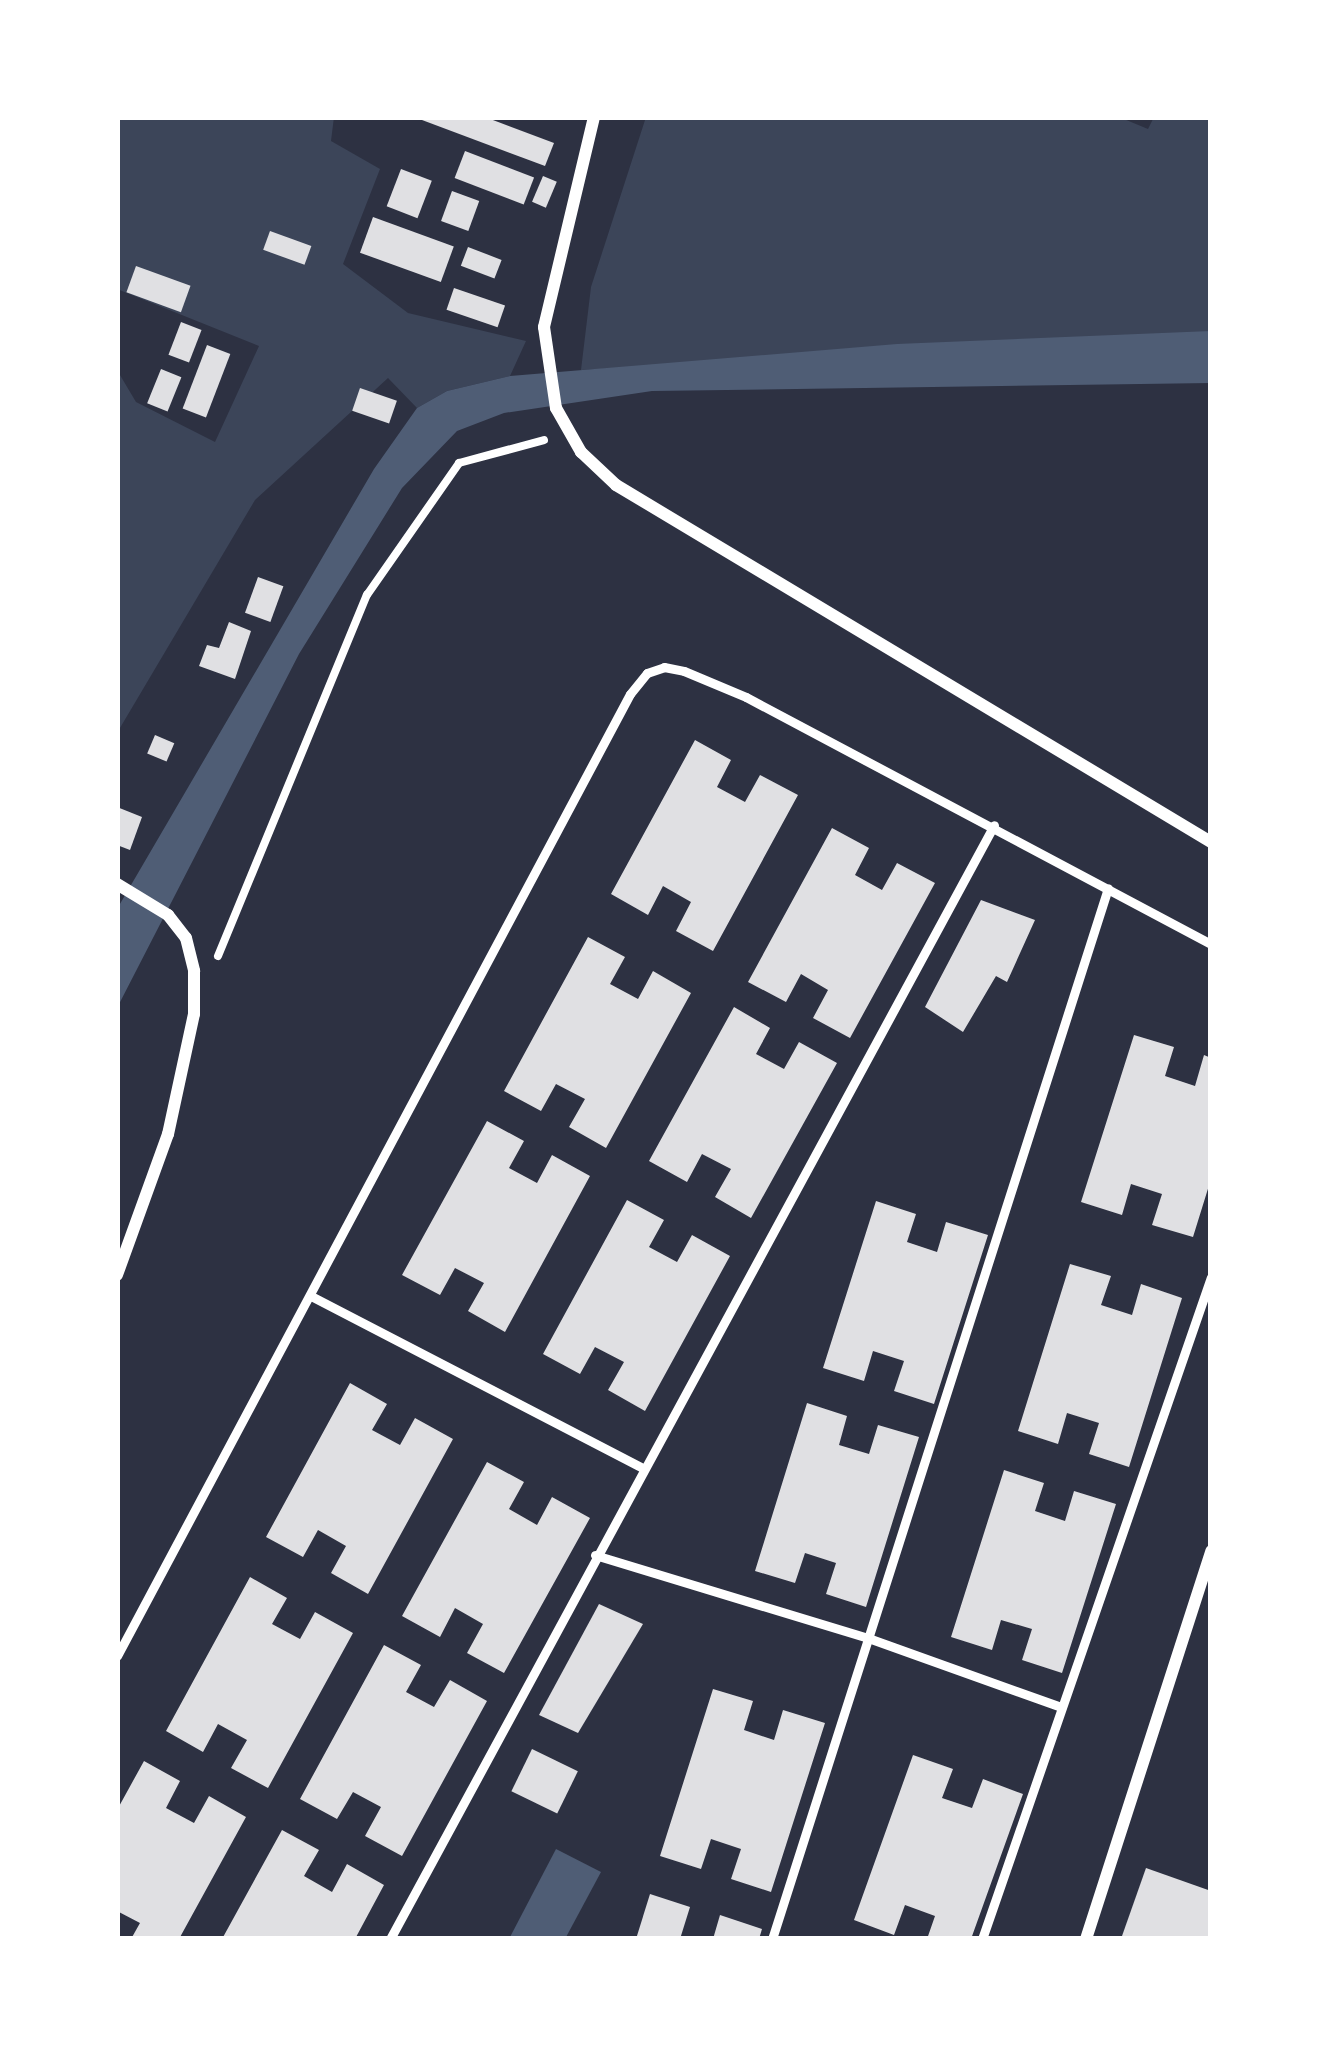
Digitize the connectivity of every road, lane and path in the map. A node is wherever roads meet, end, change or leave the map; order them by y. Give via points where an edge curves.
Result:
1 (594, 117) edge
2 (568, 433) junction
3 (994, 825) junction
4 (1211, 842) edge
5 (117, 884) edge
6 (1108, 888) junction
7 (1211, 944) edge
8 (194, 1014) junction
9 (117, 1275) edge
10 (1211, 1277) edge
11 (311, 1296) junction
12 (641, 1467) junction
13 (1211, 1551) edge
14 (595, 1555) junction
15 (871, 1639) junction
16 (117, 1656) edge
17 (1061, 1707) junction
18 (390, 1939) edge
19 (772, 1939) edge
20 (982, 1939) edge
21 (1086, 1939) edge

1 - 2 street via 544,328 556,408
2 - 4 street via 616,485
2 - 8 path via 459,463 367,595
3 - 6 lane
3 - 11 lane via 746,697 684,671 647,673
3 - 12 lane
5 - 8 street via 168,915 186,938
6 - 7 lane
6 - 15 lane
8 - 9 street via 168,1134
10 - 17 lane
11 - 12 lane
11 - 16 lane
12 - 14 lane
13 - 21 street
14 - 15 lane
14 - 18 lane
15 - 17 lane
15 - 19 lane
17 - 20 lane

